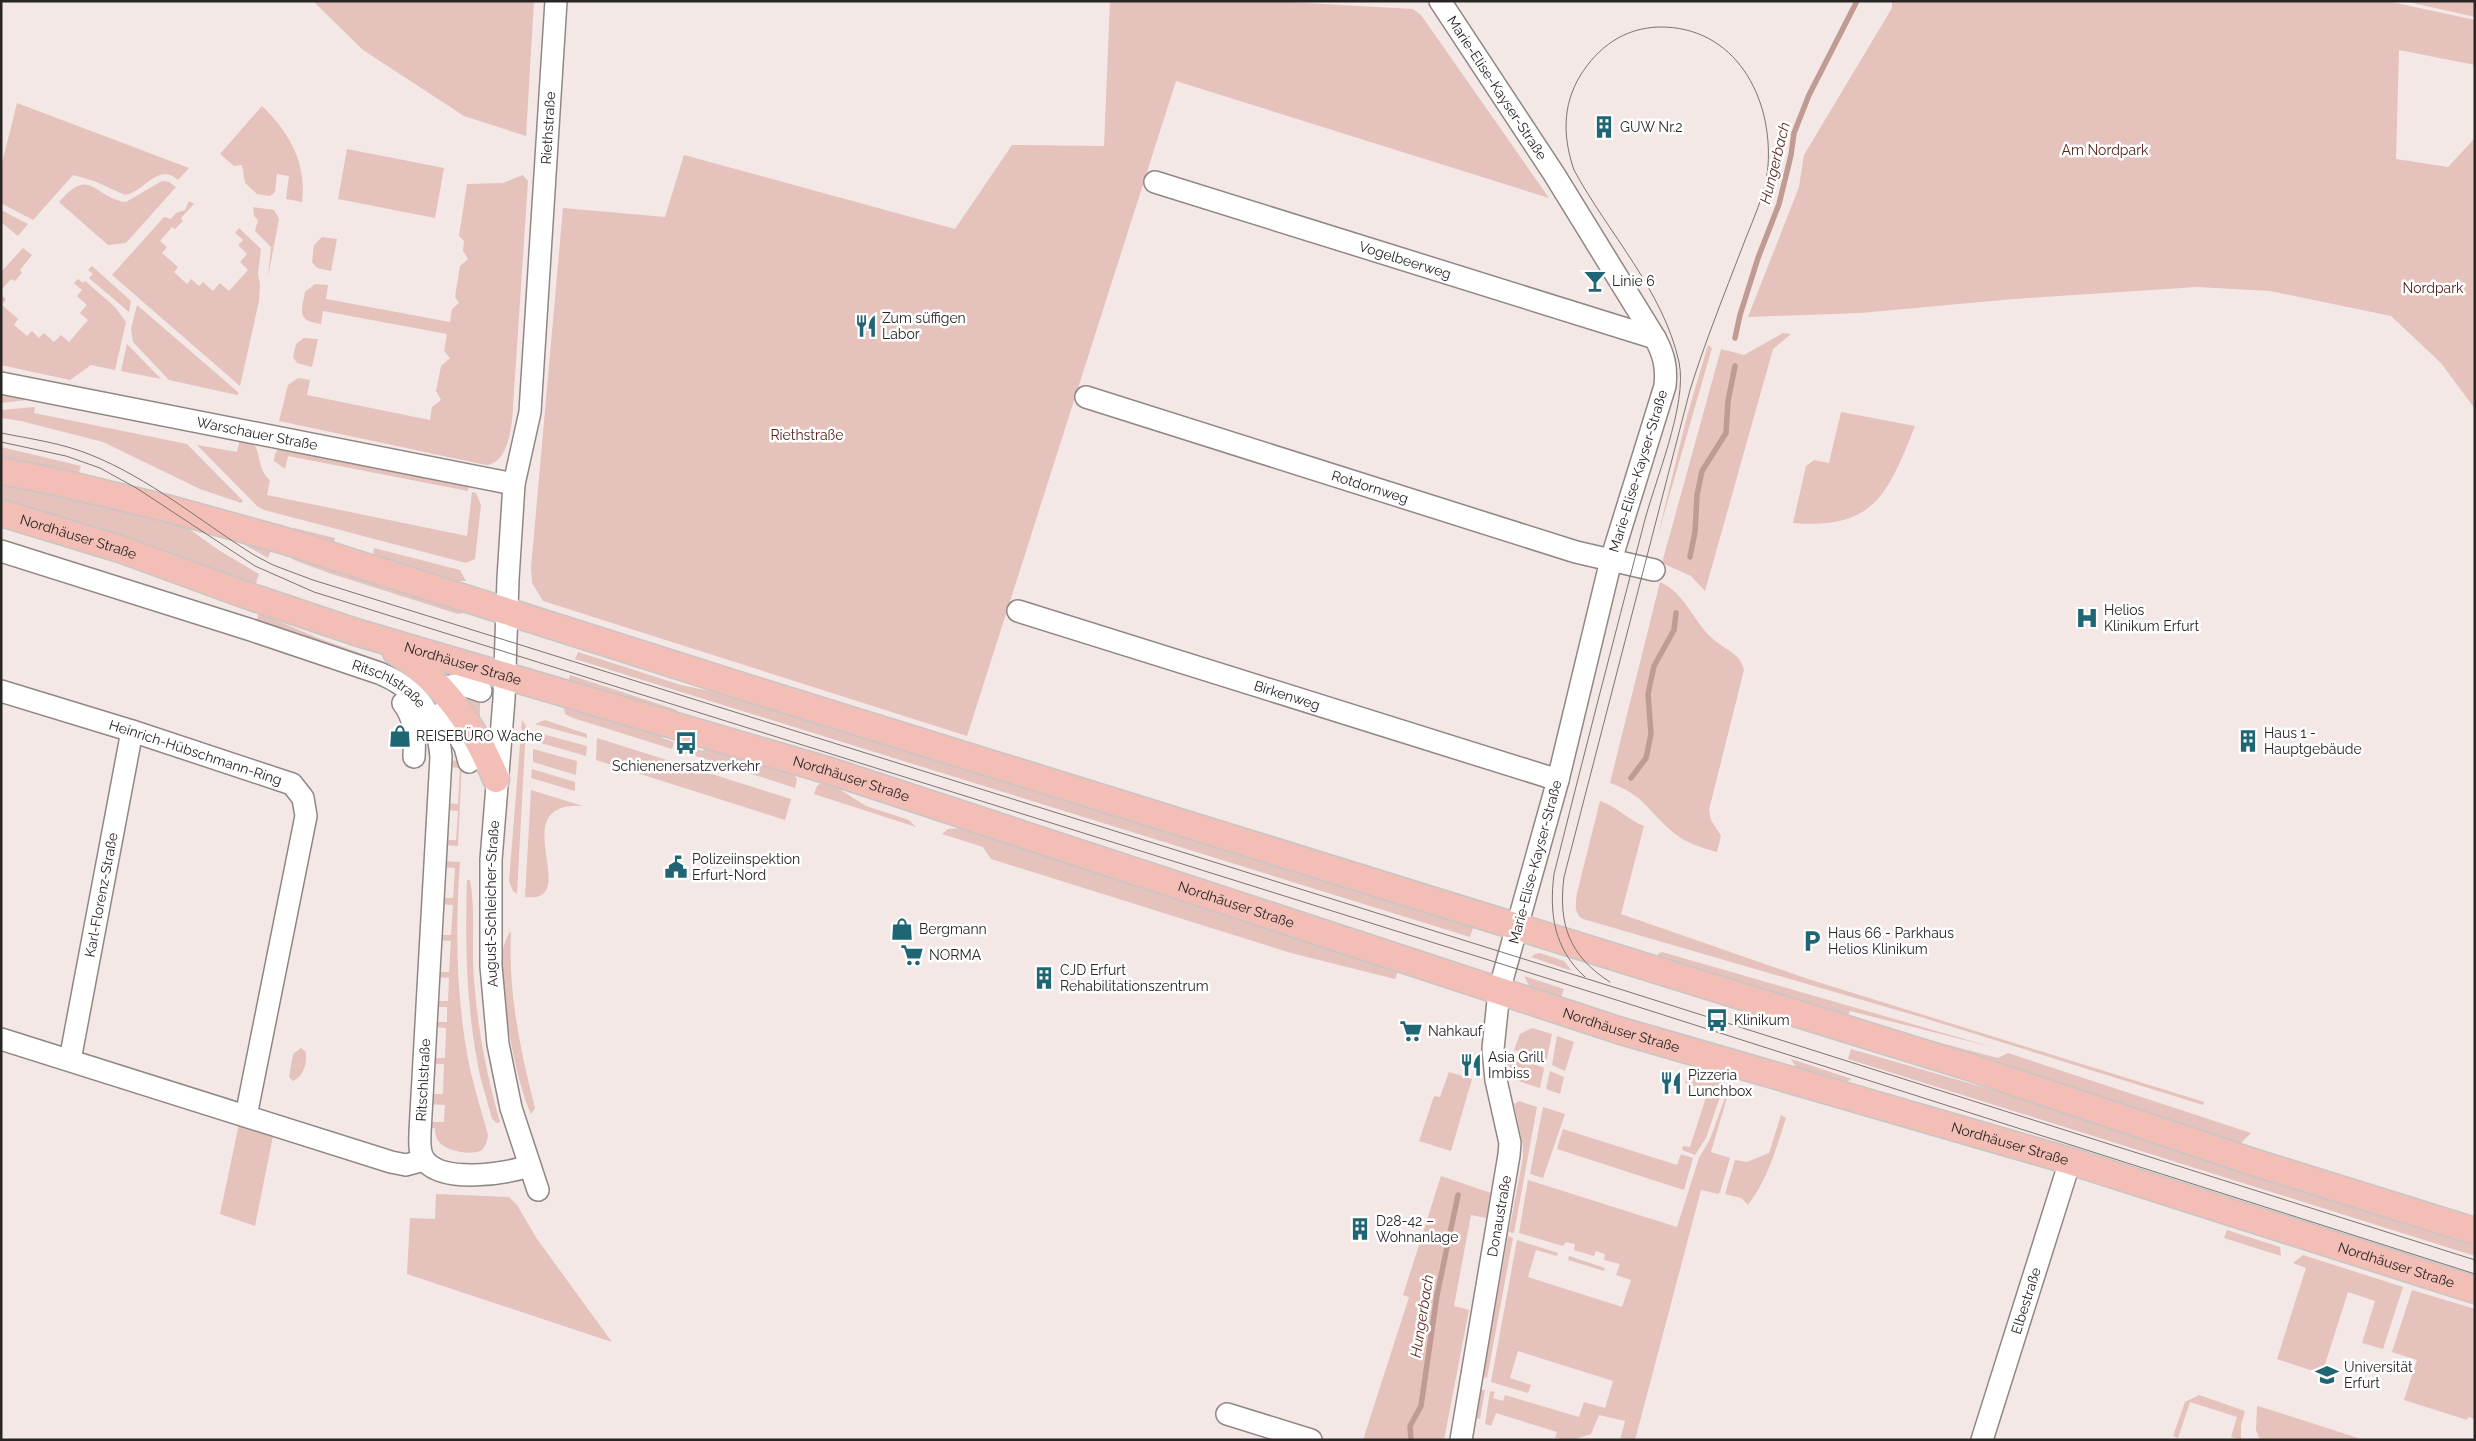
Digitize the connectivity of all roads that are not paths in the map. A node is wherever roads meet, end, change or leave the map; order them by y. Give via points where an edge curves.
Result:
1 (556, 1) edge
2 (1440, 1) edge
3 (1156, 182) dead end
4 (1655, 338) junction
5 (1, 382) edge
6 (1086, 397) dead end
7 (1, 471) edge
8 (514, 484) junction
9 (1, 513) edge
10 (1, 551) edge
11 (1611, 560) junction
12 (1654, 570) dead end
13 (507, 611) junction
14 (1018, 611) dead end
15 (359, 633) junction
16 (505, 676) junction
17 (1, 691) edge
18 (429, 691) junction
19 (481, 691) dead end
20 (132, 731) junction
21 (414, 758) dead end
22 (468, 762) dead end
23 (496, 779) junction
24 (1558, 780) junction
25 (1518, 926) junction
26 (1499, 992) junction
27 (1, 1039) edge
28 (70, 1060) junction
29 (246, 1116) junction
30 (424, 1160) junction
31 (2070, 1162) junction
32 (529, 1166) junction
33 (538, 1190) dead end
34 (2475, 1231) edge
35 (2475, 1290) edge
36 (1227, 1414) dead end
37 (1311, 1440) edge
38 (1461, 1440) edge
39 (1982, 1440) edge

1 - 8 street, Riethstraße via 530,412
2 - 4 street, Marie-Elise-Kayser-Straße via 1554,174
3 - 4 street, Vogelbeerweg
4 - 11 street, Marie-Elise-Kayser-Straße via 1667,368 1665,386
5 - 8 street, Warschauer Straße
6 - 11 street, Rotdornweg via 1576,552
7 - 13 main road via 193,515
8 - 13 street, Riethstraße
9 - 15 main road, Nordhäuser Straße via 120,549
10 - 30 street, Ritschlstraße via 379,673 407,688 426,709 437,732 440,757 420,1132
11 - 12 street, Rotdornweg
11 - 24 street, Marie-Elise-Kayser-Straße
13 - 16 street, August-Schleicher-Straße
13 - 25 main road
14 - 24 street, Birkenweg
15 - 16 main road, Nordhäuser Straße
15 - 23 main road via 404,657 440,687 470,725
16 - 23 street, August-Schleicher-Straße
16 - 26 main road, Nordhäuser Straße via 833,772
17 - 20 street, Heinrich-Hübschmann-Ring
18 - 19 street, Nordhäuser Straße
18 - 21 street, Ritschlstraße via 412,717
18 - 22 street via 458,731
20 - 28 street, Karl-Florenz-Straße
20 - 29 street, Heinrich-Hübschmann-Ring via 292,784 303,798 306,816
23 - 32 street, August-Schleicher-Straße via 490,909 494,1005 504,1077
24 - 25 street, Marie-Elise-Kayser-Straße
25 - 26 street, Marie-Elise-Kayser-Straße
25 - 34 main road via 1969,1067 2250,1161
26 - 31 main road, Nordhäuser Straße via 1745,1068
26 - 38 street, Donaustraße via 1493,1049 1496,1080 1510,1143 1509,1155
27 - 28 street
28 - 29 street
29 - 30 street via 391,1162 406,1165
30 - 32 street via 438,1169 461,1174 496,1174
31 - 35 main road, Nordhäuser Straße
31 - 39 street, Elbestraße
32 - 33 street, August-Schleicher-Straße
36 - 37 street

